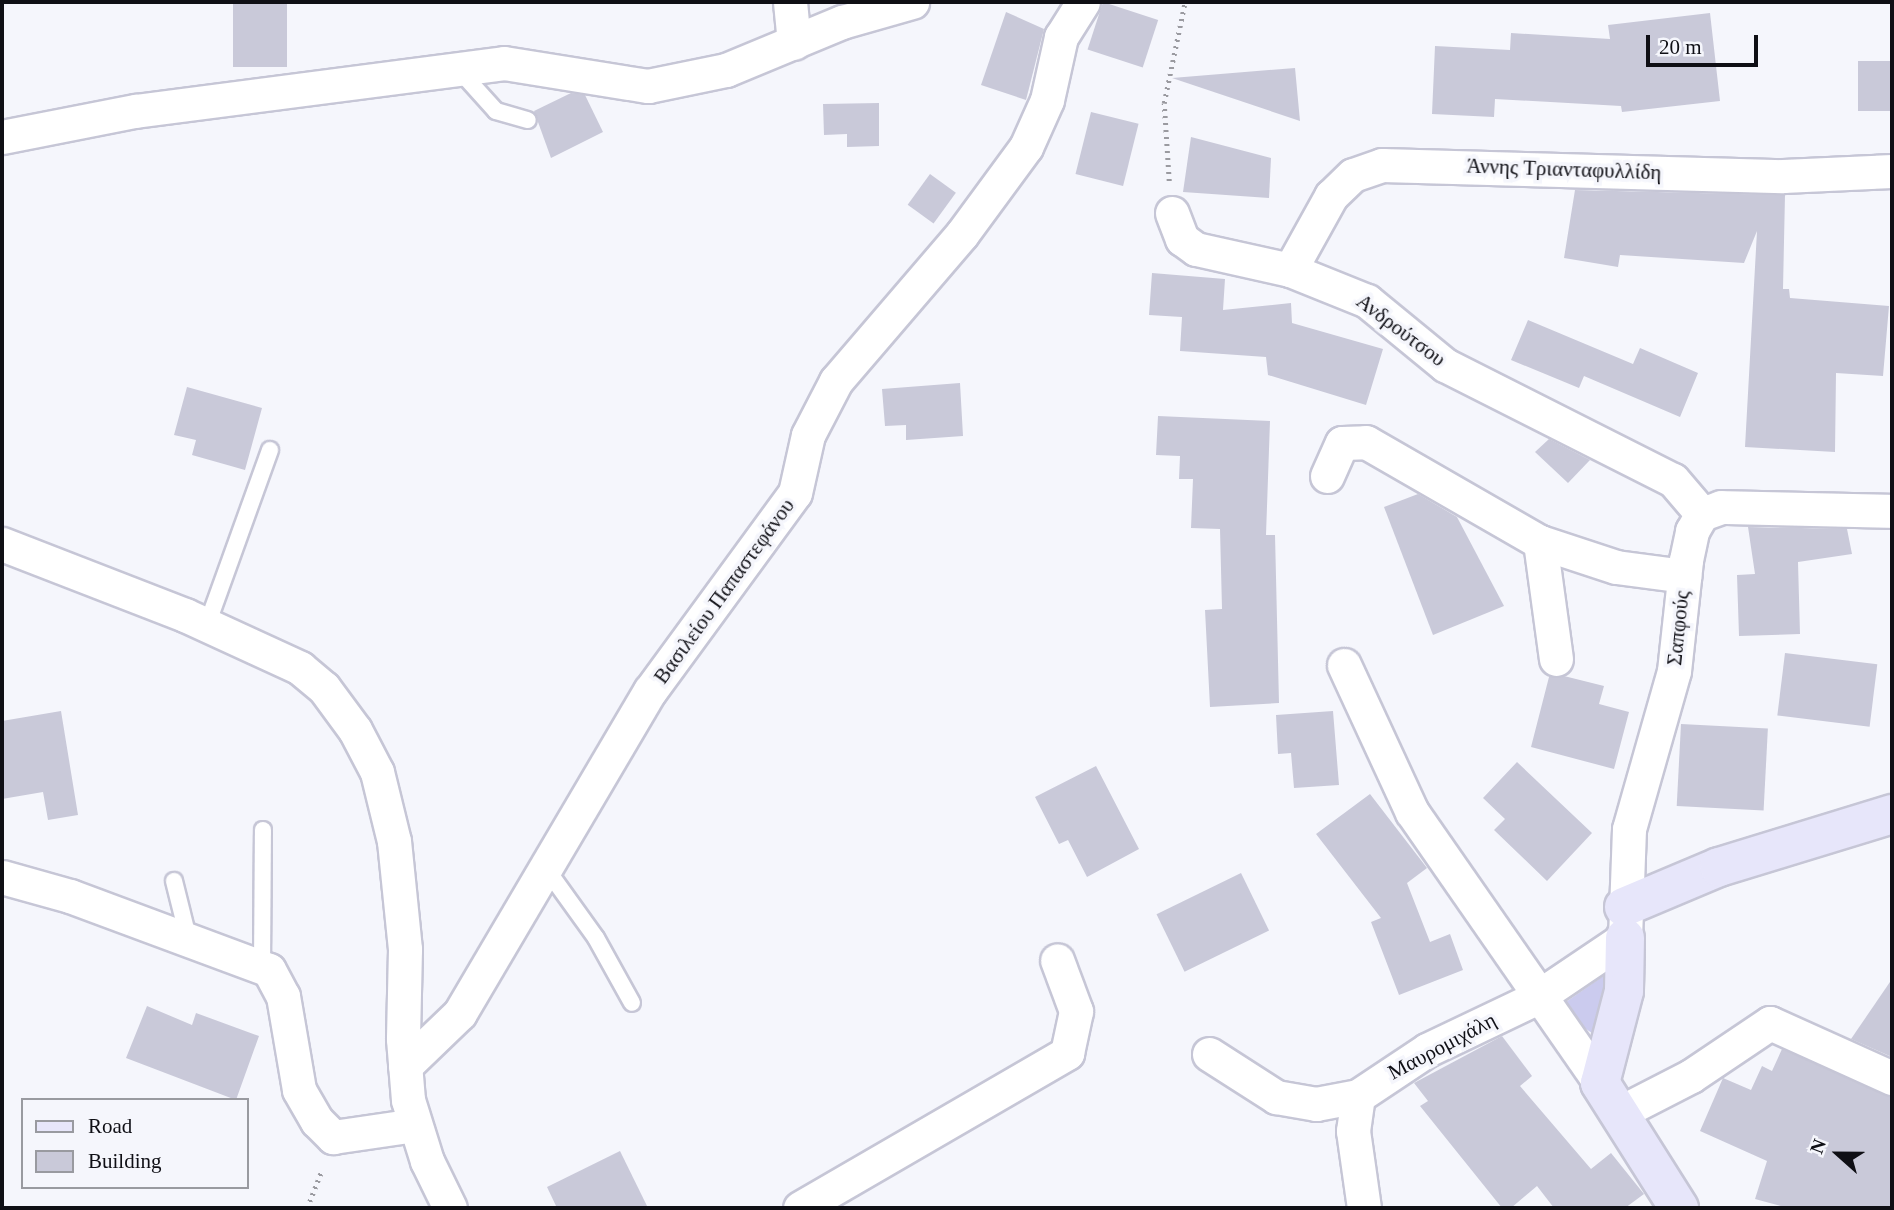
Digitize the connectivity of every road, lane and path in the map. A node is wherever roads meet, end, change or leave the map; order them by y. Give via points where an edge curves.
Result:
1 (790, 2) edge
2 (912, 2) edge
3 (1083, 2) edge
4 (1185, 2) edge
5 (794, 43) junction
6 (457, 68) junction
7 (528, 120) dead end
8 (2, 137) edge
9 (1892, 172) edge
10 (1172, 213) joint
11 (1290, 270) junction
12 (270, 450) dead end
13 (1327, 476) dead end
14 (1892, 511) edge
15 (1702, 514) junction
16 (1540, 542) junction
17 (2, 544) edge
18 (1684, 576) junction
19 (207, 625) junction
20 (1556, 659) dead end
21 (1344, 664) dead end
22 (1892, 814) edge
23 (262, 830) dead end
24 (545, 867) junction
25 (2, 877) edge
26 (174, 881) dead end
27 (1624, 922) junction
28 (189, 941) junction
29 (1057, 960) dead end
30 (262, 966) junction
31 (1536, 998) junction
32 (632, 1003) dead end
33 (1209, 1054) dead end
34 (405, 1066) junction
35 (1892, 1078) edge
36 (1358, 1096) junction
37 (1609, 1098) junction
38 (415, 1125) junction
39 (450, 1208) edge
40 (800, 1208) edge
41 (1364, 1208) edge
42 (1679, 1208) edge

1 - 5 street
2 - 5 street
3 - 24 street, Βασιλείου Παπαστεφάνου via 1061,37 1047,100 1026,147 962,234 836,382 808,435 796,493 650,691
4 - 10 path via 1164,103
5 - 6 street via 726,70 648,86 600,82 525,64
6 - 7 lane via 496,111
6 - 8 street via 135,111
9 - 11 street, Άννης Τριανταφυλλίδη via 1771,175 1382,164 1353,174 1331,197
10 - 11 street, Ανδρούτσου via 1182,239 1196,249
11 - 15 street, Ανδρούτσου via 1367,301 1445,365 1673,480
12 - 19 lane
13 - 16 street, Σαπφούς via 1342,443 1366,442
14 - 15 street via 1721,508
15 - 18 street via 1692,531
16 - 18 street, Σαπφούς via 1616,567
16 - 20 street
17 - 19 street
18 - 27 street, Σαπφούς via 1678,655 1629,829
19 - 34 street via 307,673 367,750 396,854 405,949
21 - 31 street via 1412,813
22 - 27 street, Μαυρομιχάλη via 1728,864
23 - 30 lane
24 - 32 lane via 596,938
24 - 34 street, Βασιλείου Παπαστεφάνου via 460,1013
25 - 28 street via 70,896
26 - 28 lane
27 - 31 street, Μαυρομιχάλη
27 - 37 street, Σαπφούς via 1624,991
28 - 30 street
29 - 40 street via 1076,1011 1067,1053
30 - 38 street via 278,980 299,1090 317,1121 333,1137
31 - 36 street, Μαυρομιχάλη via 1427,1049
31 - 37 street
33 - 36 street via 1276,1097 1316,1104
34 - 38 street
35 - 37 street via 1770,1023 1691,1076
36 - 41 street via 1353,1144
37 - 42 street
38 - 39 street

